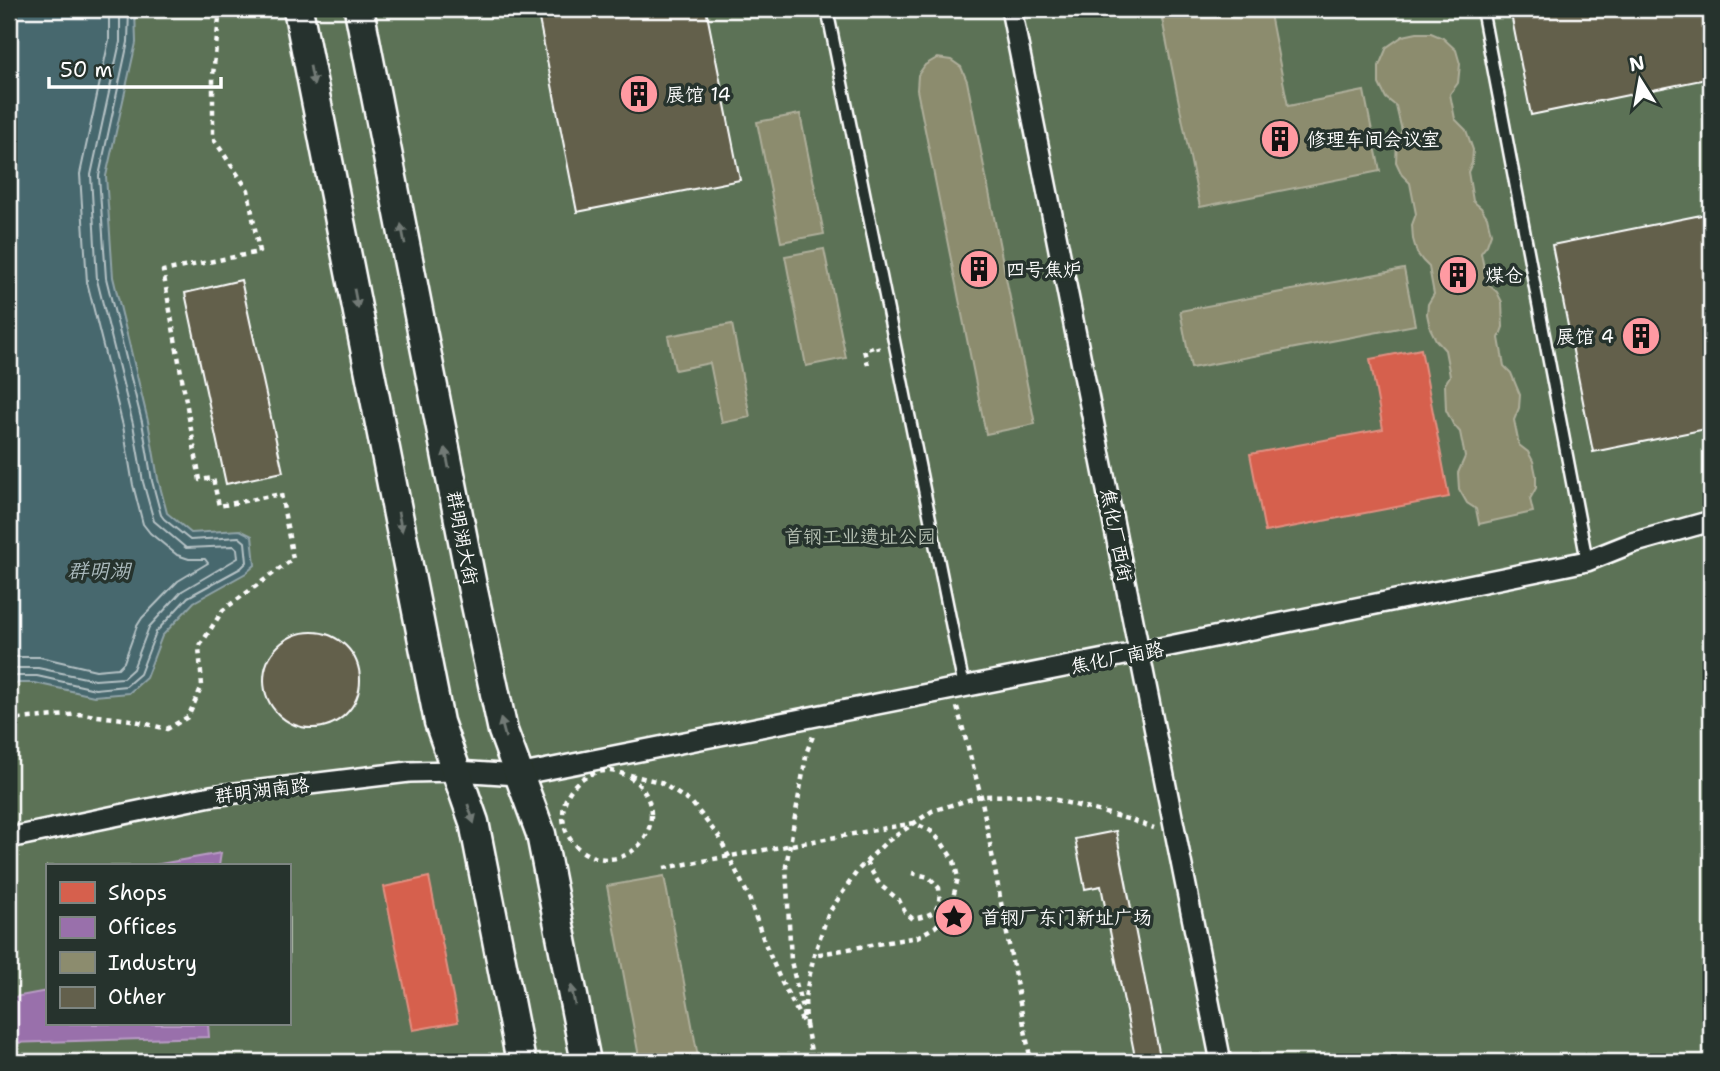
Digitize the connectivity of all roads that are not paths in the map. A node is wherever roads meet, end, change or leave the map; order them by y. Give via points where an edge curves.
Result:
1 (298, 9) edge
2 (359, 9) edge
3 (827, 9) edge
4 (1011, 9) edge
5 (1482, 9) edge
6 (1711, 521) edge
7 (1587, 561) junction
8 (1140, 652) junction
9 (958, 688) junction
10 (457, 771) junction
11 (518, 775) junction
12 (9, 838) edge
13 (521, 1062) edge
14 (586, 1062) edge
15 (1221, 1062) edge

1 -> 10 main road via 439,722
11 -> 2 main road, 群明湖大街 via 503,731 472,586
3 - 9 lane
4 - 8 street, 焦化厂西街
5 - 7 lane
6 - 7 street, 焦化厂南路
7 - 8 street, 焦化厂南路
8 - 9 street, 焦化厂南路
8 - 15 street, 焦化厂西街
9 - 11 street, 焦化厂南路
10 - 11 street, 群明湖南路
10 - 12 street, 群明湖南路 via 409,772 211,796
10 -> 13 main road via 474,822
14 -> 11 main road, 群明湖大街 via 541,834

